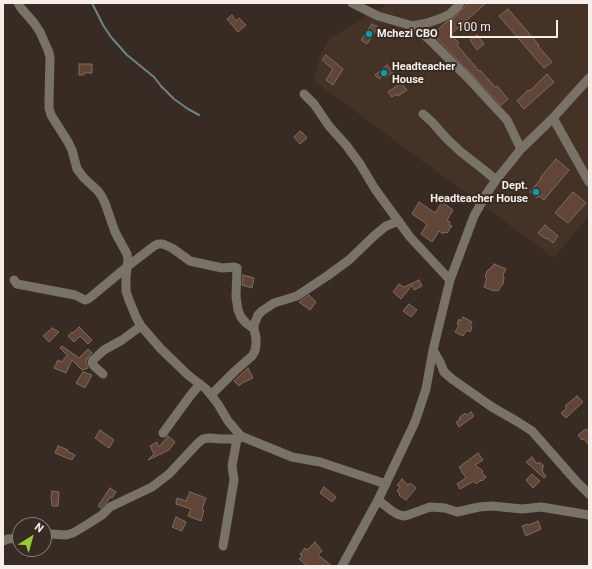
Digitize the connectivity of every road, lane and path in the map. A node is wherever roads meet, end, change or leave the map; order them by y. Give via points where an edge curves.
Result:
1 (18, 3) edge
2 (352, 3) edge
3 (460, 3) edge
4 (413, 26) junction
5 (589, 78) edge
6 (304, 94) dead end
7 (423, 114) dead end
8 (553, 118) junction
9 (521, 150) junction
10 (496, 180) junction
11 (589, 182) edge
12 (399, 221) junction
13 (128, 266) junction
14 (14, 280) dead end
15 (450, 280) junction
16 (141, 326) junction
17 (254, 329) junction
18 (433, 350) junction
19 (103, 374) dead end
20 (200, 384) junction
21 (211, 395) junction
22 (163, 433) dead end
23 (240, 438) junction
24 (386, 484) junction
25 (589, 494) edge
26 (378, 500) junction
27 (589, 515) edge
28 (52, 534) edge
29 (223, 546) dead end
30 (342, 566) edge

1 - 13 street via 40,32 48,50 51,115 72,150 77,169 102,197 115,232 127,254
2 - 4 street via 378,16
3 - 4 street via 450,14
4 - 9 street via 468,77 507,120
5 - 8 street
6 - 12 street via 346,145
7 - 10 street via 460,152
8 - 9 street
8 - 11 street
9 - 10 street
10 - 15 street via 474,216
12 - 15 street via 410,238
12 - 17 street via 386,226 349,260 298,296 274,303 262,310 256,319
13 - 14 street via 85,300 75,295 17,284
13 - 16 street via 126,291
13 - 17 street via 154,246 163,244 190,261 222,268 234,267 237,271 238,310 246,323
15 - 18 street
16 - 19 street via 93,360 94,366
16 - 20 street via 161,349
17 - 21 street via 256,344 252,356
18 - 24 street via 426,389 415,422
18 - 25 street via 444,372 492,407 532,431
20 - 21 street
20 - 22 street
21 - 23 street
23 - 24 street via 292,457 320,462
23 - 28 street via 203,439 170,474 152,487 110,507 73,533
23 - 29 street via 232,466 234,480
24 - 26 street
26 - 27 street via 403,516 430,507 458,512 492,506 541,508
26 - 30 street

